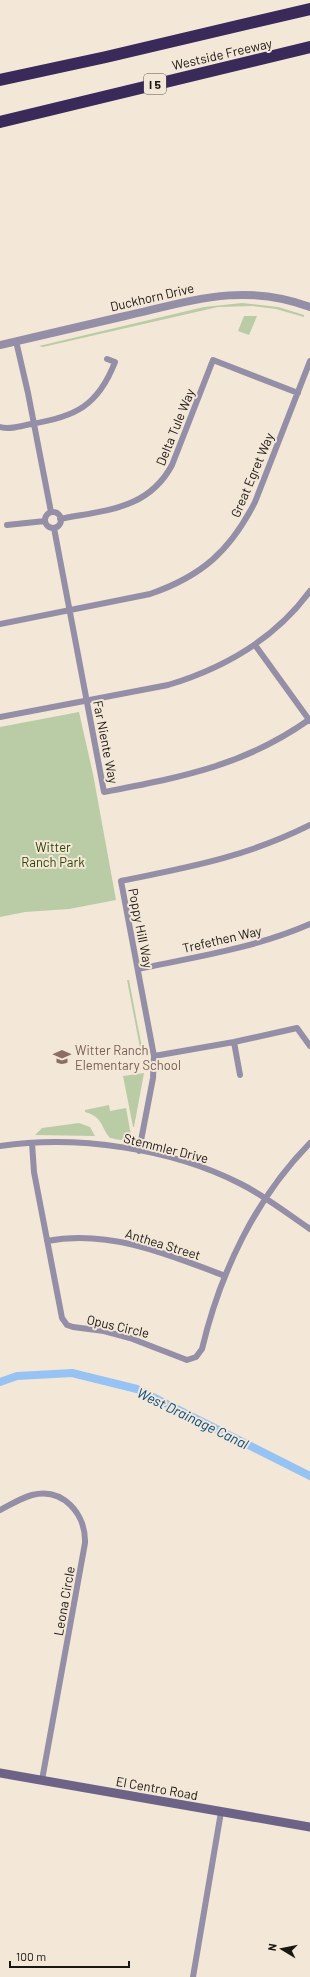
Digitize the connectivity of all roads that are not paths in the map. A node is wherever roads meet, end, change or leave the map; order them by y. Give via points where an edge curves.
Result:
1 (310, 9) edge
2 (310, 47) edge
3 (0, 80) edge
4 (0, 122) edge
5 (310, 307) edge
6 (16, 341) junction
7 (0, 345) edge
8 (107, 359) dead end
9 (310, 361) edge
10 (298, 393) junction
11 (34, 424) junction
12 (0, 427) edge
13 (51, 512) junction
14 (60, 519) junction
15 (45, 521) junction
16 (7, 525) dead end
17 (54, 528) junction
18 (310, 591) edge
19 (70, 609) junction
20 (0, 624) edge
21 (255, 645) junction
22 (87, 701) junction
23 (0, 717) edge
24 (310, 720) edge
25 (310, 825) edge
26 (310, 924) edge
27 (138, 969) junction
28 (234, 1042) junction
29 (310, 1046) edge
30 (154, 1056) junction
31 (240, 1075) dead end
32 (32, 1143) junction
33 (310, 1143) edge
34 (0, 1146) edge
35 (139, 1151) junction
36 (265, 1199) junction
37 (310, 1229) edge
38 (47, 1241) junction
39 (224, 1276) junction
40 (0, 1510) edge
41 (0, 1773) edge
42 (42, 1780) junction
43 (221, 1812) junction
44 (310, 1827) edge
45 (193, 1977) edge

1 - 3 highway, Westside Freeway
2 - 4 highway, Westside Freeway / I 5
5 - 6 street, Duckhorn Drive via 258,294 215,296
6 - 7 street, Duckhorn Drive
6 - 11 street
8 - 11 street via 115,362 107,382 94,400 76,413
9 - 10 street, Great Egret Way
10 - 14 street, Delta Tule Way via 213,360 172,465 154,490 127,506
10 - 19 street, Great Egret Way via 244,524 212,561 191,577 164,589 124,600
11 - 12 street
11 - 13 street
13 - 14 street via 57,514
13 - 15 street
14 - 17 street
15 - 16 street
15 - 17 street via 48,526
17 - 19 street, Far Niente Way
18 - 21 street via 293,612
19 - 20 street, Great Egret Way
19 - 22 street, Far Niente Way
21 - 22 street via 218,667 193,677 168,685
21 - 24 street
22 - 23 street
22 - 24 street, Far Niente Way via 104,792 178,778 224,765 269,745
25 - 27 street, Poppy Hill Way via 275,842 224,859 121,881
26 - 27 street, Trefethen Way via 241,948
27 - 30 street, Poppy Hill Way
28 - 29 street via 297,1028
28 - 30 street
28 - 31 street
30 - 35 street, Poppy Hill Way via 153,1078
32 - 34 street, Stemmler Drive
32 - 35 street, Stemmler Drive via 83,1143
32 - 38 street, Opus Circle via 33,1168
33 - 36 street, Opus Circle
35 - 36 street, Stemmler Drive via 189,1163 226,1177
36 - 37 street, Stemmler Drive
36 - 39 street, Opus Circle
38 - 39 street, Anthea Street via 74,1236 122,1242 169,1255
38 - 39 street, Opus Circle via 62,1318 67,1325 130,1338 187,1360 196,1358 202,1349
40 - 42 street, Leona Circle via 31,1496 53,1495 72,1505 84,1526 85,1543
41 - 42 main road, El Centro Road
42 - 43 main road, El Centro Road
43 - 44 main road, El Centro Road
43 - 45 street

